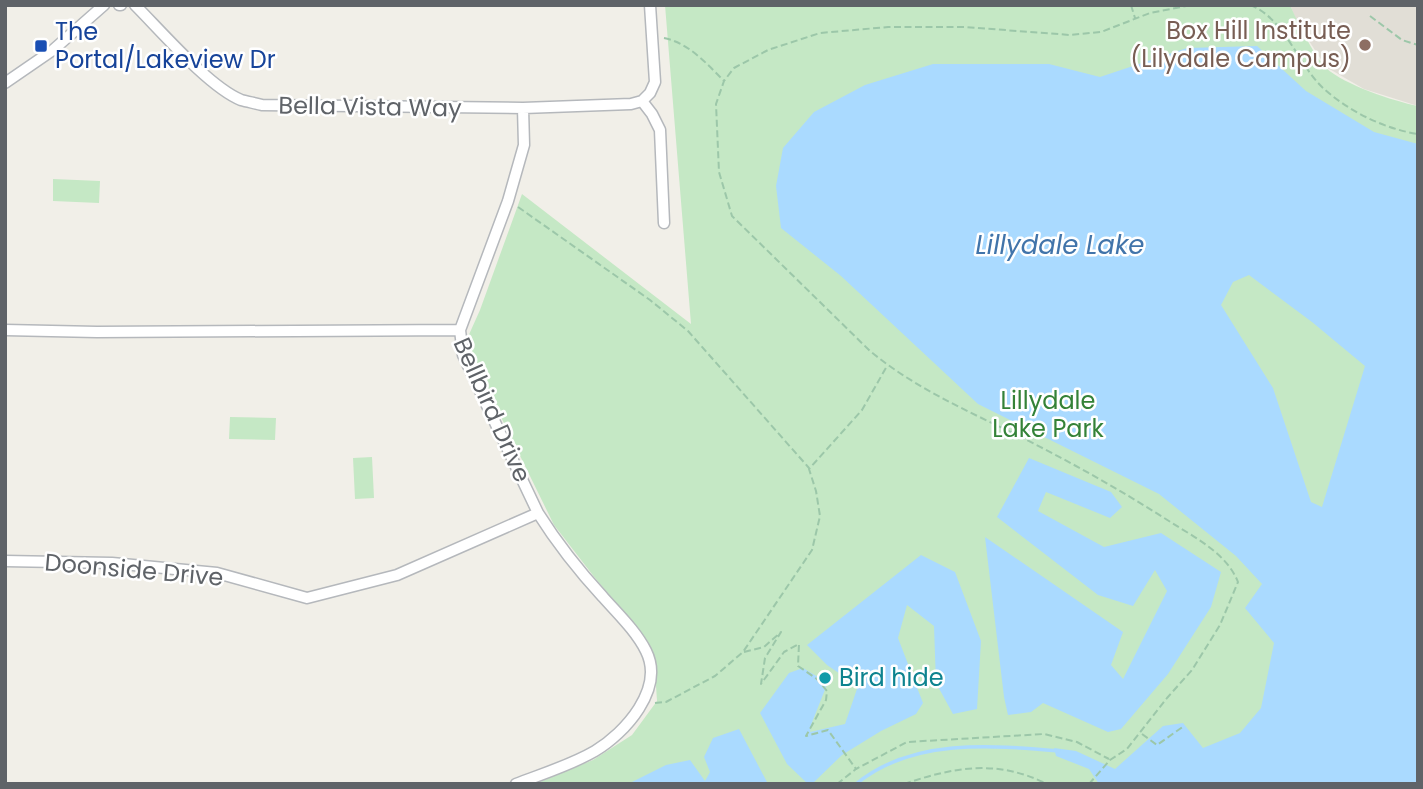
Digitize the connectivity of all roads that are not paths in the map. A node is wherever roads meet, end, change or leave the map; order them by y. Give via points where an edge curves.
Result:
1 (104, 5) edge
2 (135, 5) edge
3 (650, 5) edge
4 (5, 83) edge
5 (642, 101) junction
6 (523, 108) junction
7 (664, 223) dead end
8 (5, 330) edge
9 (460, 330) junction
10 (538, 513) junction
11 (5, 561) edge
12 (516, 784) edge

1 - 4 street via 53,50
2 - 6 street, Bella Vista Way via 213,81 241,100 285,106
3 - 5 street via 655,82
5 - 6 street, Bella Vista Way
5 - 7 street via 660,130
6 - 9 street via 524,145
8 - 9 street, Bellbird Drive
9 - 10 street, Bellbird Drive via 463,355
10 - 11 street, Doonside Drive via 397,575 307,598 217,573 112,563
10 - 12 street, Bellbird Drive via 553,538 634,632 647,653 651,681 633,719 596,751

